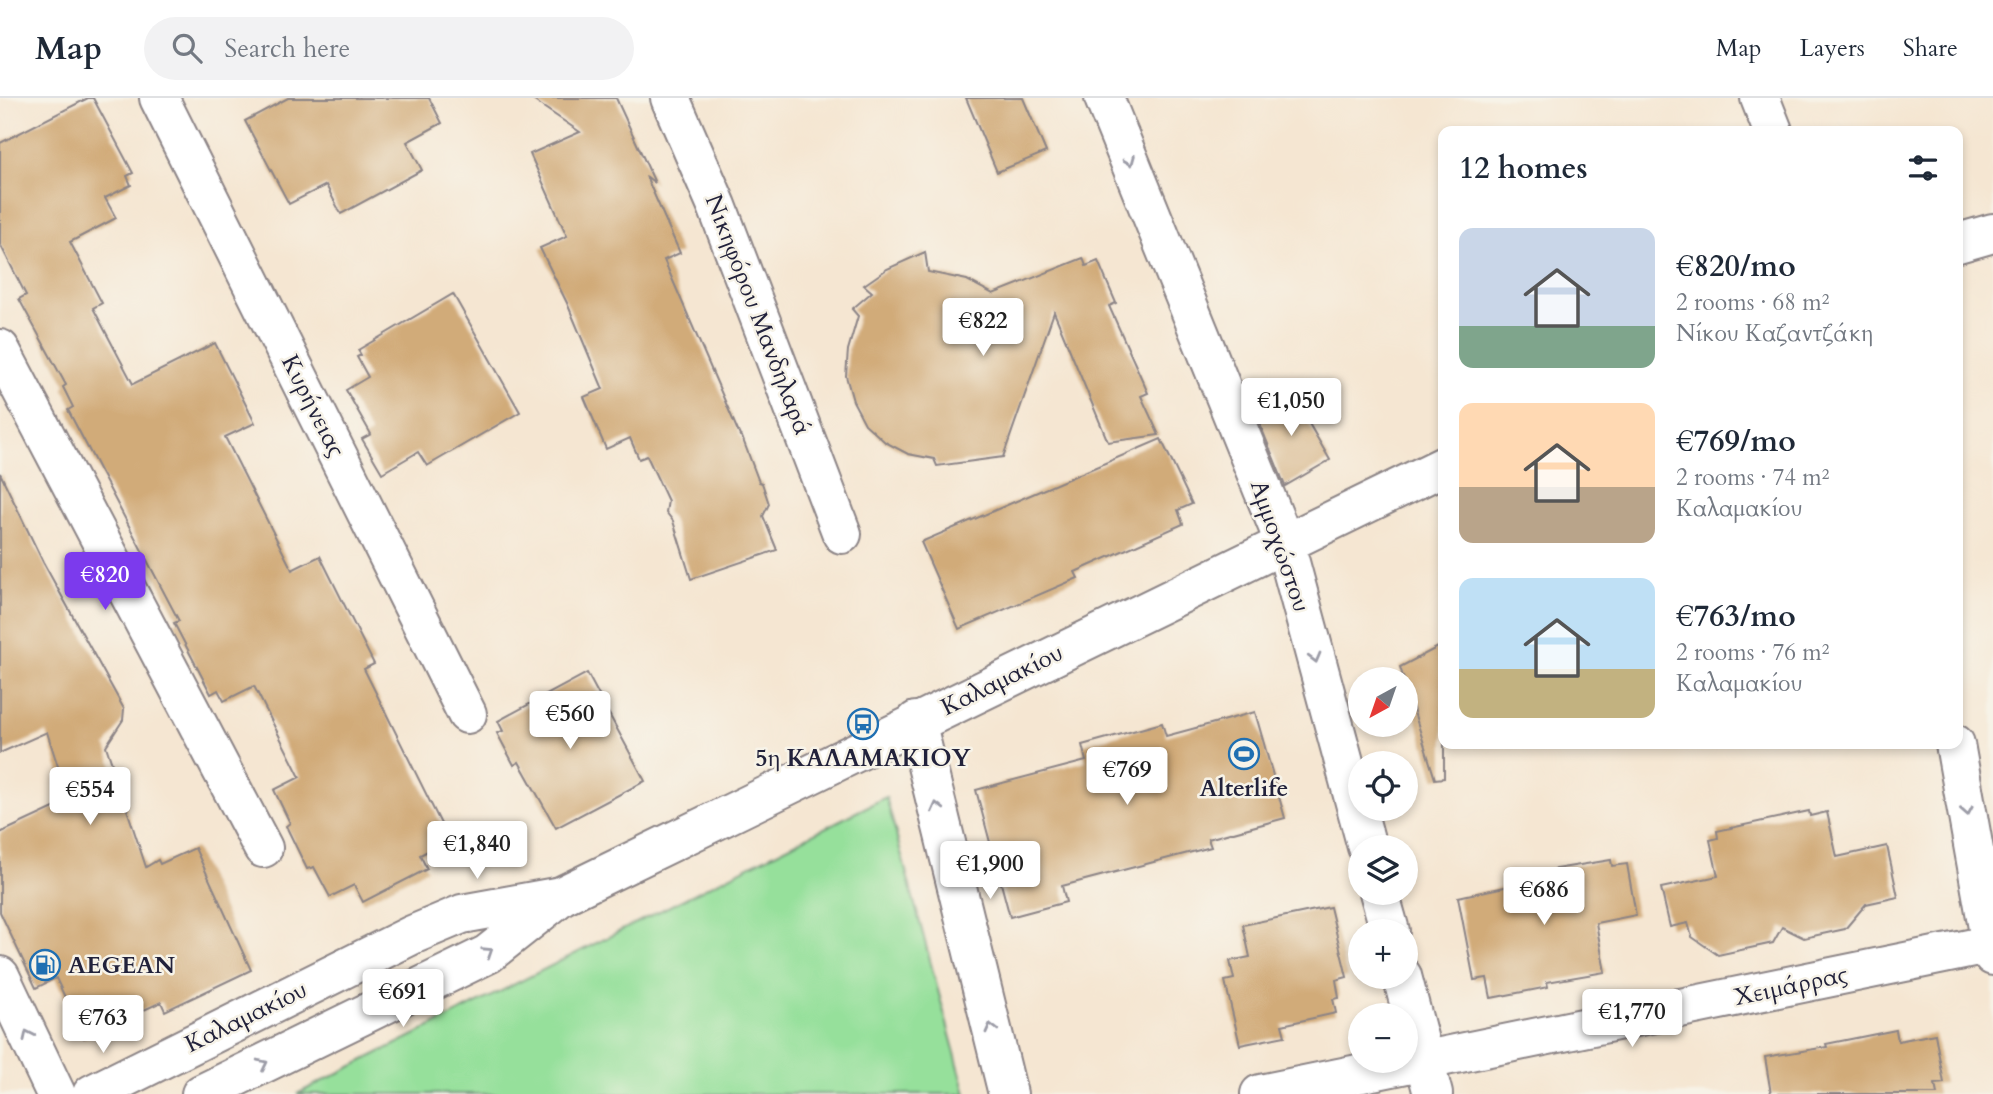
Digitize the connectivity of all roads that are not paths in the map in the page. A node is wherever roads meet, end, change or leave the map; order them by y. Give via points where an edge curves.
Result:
1 (159, 98) edge
2 (670, 98) edge
3 (1104, 98) edge
4 (1760, 98) edge
5 (1771, 126) edge
6 (1993, 233) edge
7 (1963, 242) edge
8 (0, 349) edge
9 (1438, 469) edge
10 (842, 534) dead end
11 (1285, 544) junction
12 (467, 714) dead end
13 (916, 721) junction
14 (1956, 749) edge
15 (1364, 835) edge
16 (262, 848) dead end
17 (561, 896) junction
18 (1992, 948) edge
19 (0, 976) edge
20 (1405, 989) edge
21 (1429, 1078) edge
22 (56, 1094) edge
23 (92, 1094) edge
24 (201, 1094) edge
25 (1008, 1094) edge
26 (1260, 1094) edge

1 - 12 street, Κυρήνειας
2 - 10 street, Νικηφόρου Μανδηλαρά via 717,206
3 -> 11 street, Αμμοχώστου
4 - 5 street
6 - 7 street
8 - 16 street
9 - 11 street, Καλαμακίου
11 - 13 street, Καλαμακίου
11 -> 15 street, Αμμοχώστου
13 - 17 street, Καλαμακίου
25 -> 13 street
14 -> 18 street
17 - 23 street, Καλαμακίου via 462,914
24 -> 17 street, Καλαμακίου via 488,954
18 - 21 street, Χειμάρρας
22 -> 19 street
20 - 21 street
21 - 26 street, Χειμάρρας

